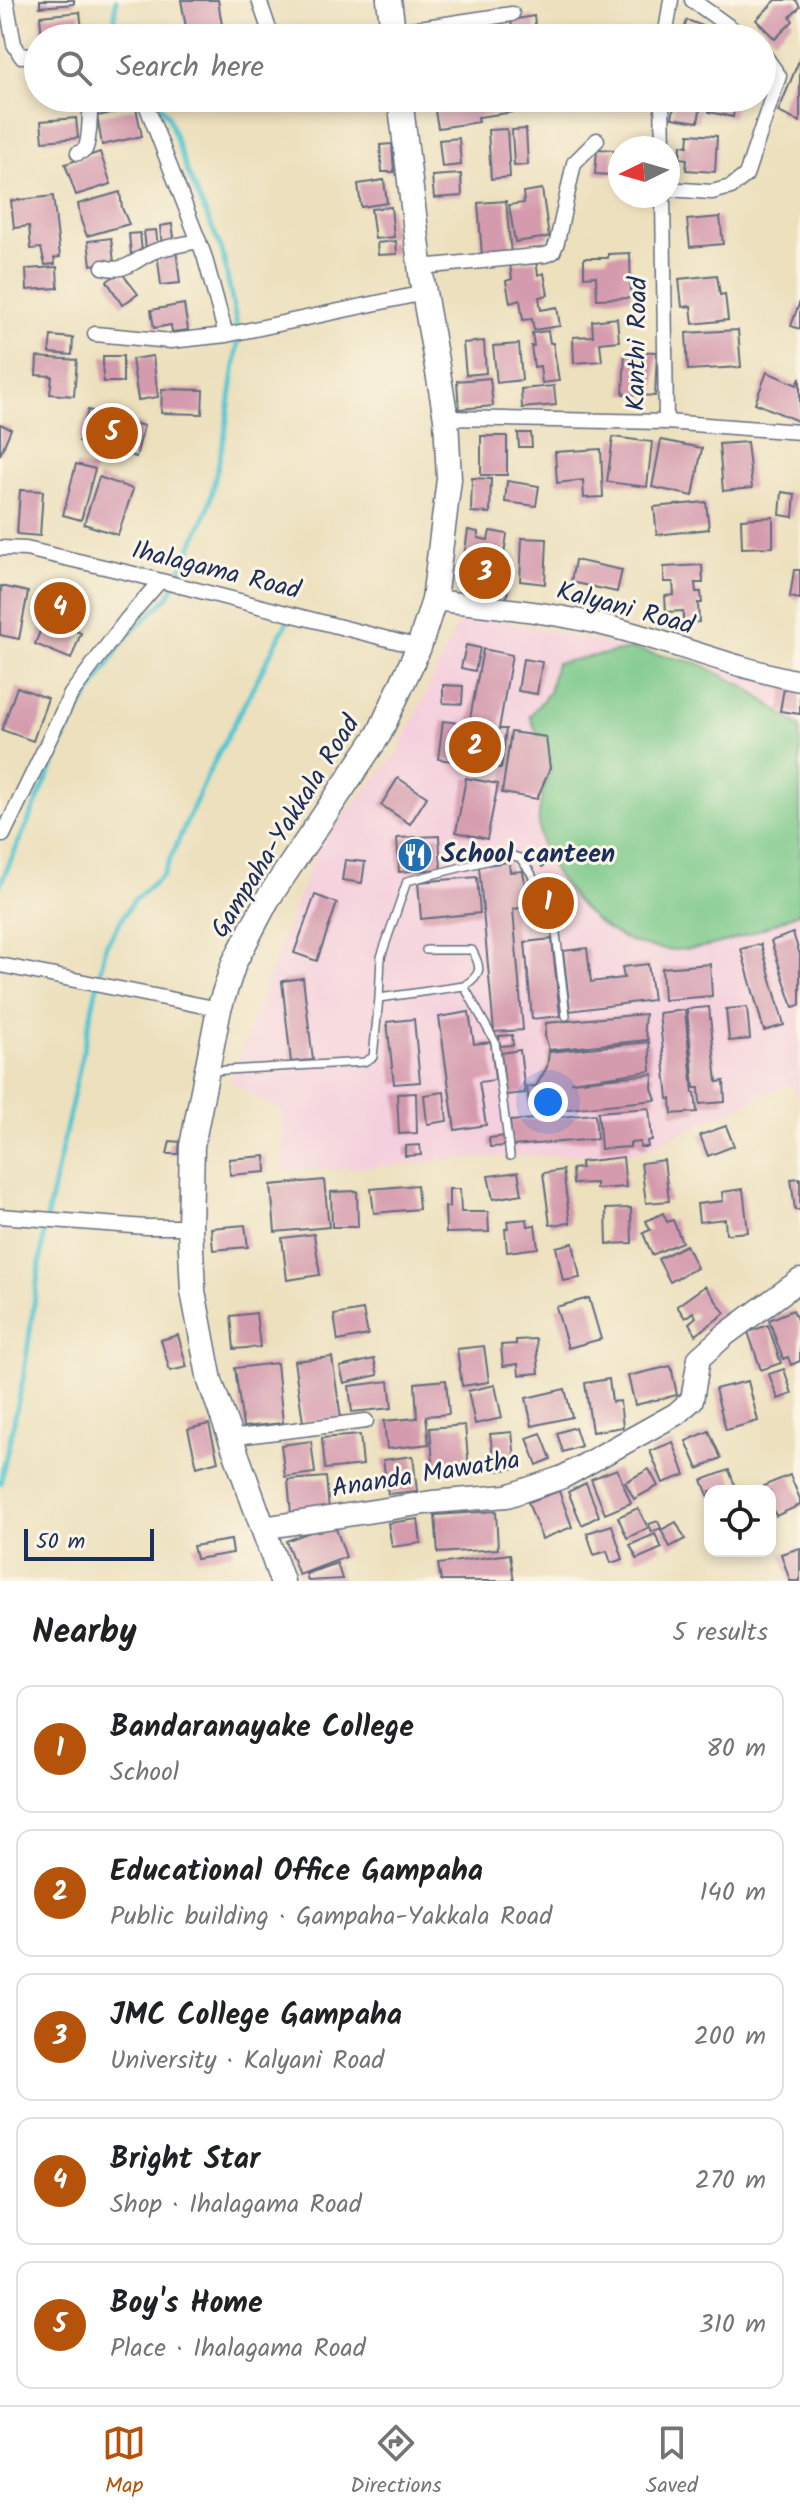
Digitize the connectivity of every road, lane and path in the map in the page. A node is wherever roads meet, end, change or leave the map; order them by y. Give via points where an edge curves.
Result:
1 (6, 0) edge
2 (259, 0) edge
3 (389, 0) edge
4 (671, 0) edge
5 (692, 0) edge
6 (512, 14) dead end
7 (267, 24) edge
8 (392, 24) edge
9 (456, 24) edge
10 (667, 24) edge
11 (725, 24) edge
12 (24, 56) edge
13 (89, 112) edge
14 (149, 112) edge
15 (402, 112) edge
16 (662, 112) edge
17 (767, 112) edge
18 (663, 136) edge
19 (597, 140) dead end
20 (78, 153) dead end
21 (680, 190) edge
22 (663, 208) edge
23 (199, 241) junction
24 (103, 267) dead end
25 (421, 267) junction
26 (424, 293) junction
27 (95, 334) dead end
28 (226, 335) junction
29 (446, 418) junction
30 (666, 422) junction
31 (800, 432) edge
32 (0, 548) edge
33 (160, 581) junction
34 (434, 600) junction
35 (419, 647) junction
36 (800, 681) edge
37 (0, 834) edge
38 (561, 855) dead end
39 (531, 873) junction
40 (426, 950) dead end
41 (0, 965) edge
42 (464, 986) junction
43 (379, 998) junction
44 (219, 1009) junction
45 (566, 1016) dead end
46 (206, 1071) junction
47 (510, 1156) dead end
48 (0, 1216) edge
49 (190, 1227) junction
50 (800, 1280) edge
51 (366, 1421) dead end
52 (229, 1438) junction
53 (262, 1528) junction
54 (282, 1581) edge

1 - 12 street via 14,44
2 - 7 street
3 - 8 highway
4 - 10 street
5 - 11 street
6 - 9 street
13 - 20 street via 90,140
14 - 23 street
15 - 25 highway, Gampaha-Yakkala Road
16 - 18 street
17 - 21 street via 746,175 731,187 712,192
19 - 25 street via 574,163 553,252
22 - 30 street, Kanthi Road
23 - 24 street via 146,254 130,266
23 - 28 street
25 - 26 highway, Gampaha-Yakkala Road
26 - 28 street
26 - 29 highway, Gampaha-Yakkala Road
27 - 28 street via 171,341
29 - 30 street, Kanthi Road
29 - 34 highway, Gampaha-Yakkala Road via 449,479
30 - 31 street
32 - 33 street, Ihalagama Road via 26,549
33 - 35 street, Ihalagama Road
33 - 37 street via 71,694
34 - 35 highway, Gampaha-Yakkala Road
34 - 36 street, Kalyani Road via 565,616
35 - 44 highway, Gampaha-Yakkala Road via 373,745 267,900 234,963
38 - 39 path
39 - 43 lane via 520,858 510,855 407,881 381,957
39 - 45 lane via 556,933
40 - 42 lane via 472,950 479,970
41 - 44 street
42 - 43 lane
42 - 47 lane via 495,1042
43 - 46 lane via 373,1057 364,1062
44 - 46 highway, Gampaha-Yakkala Road
46 - 49 highway, Gampaha-Yakkala Road via 192,1146
48 - 49 street
49 - 52 highway, Gampaha-Yakkala Road via 193,1291 210,1381
50 - 53 main road, Ananda Mawatha via 699,1358 692,1400 676,1414 563,1477 507,1496
51 - 52 street
52 - 53 highway, Gampaha-Yakkala Road
53 - 54 highway, Gampaha-Yakkala Road

